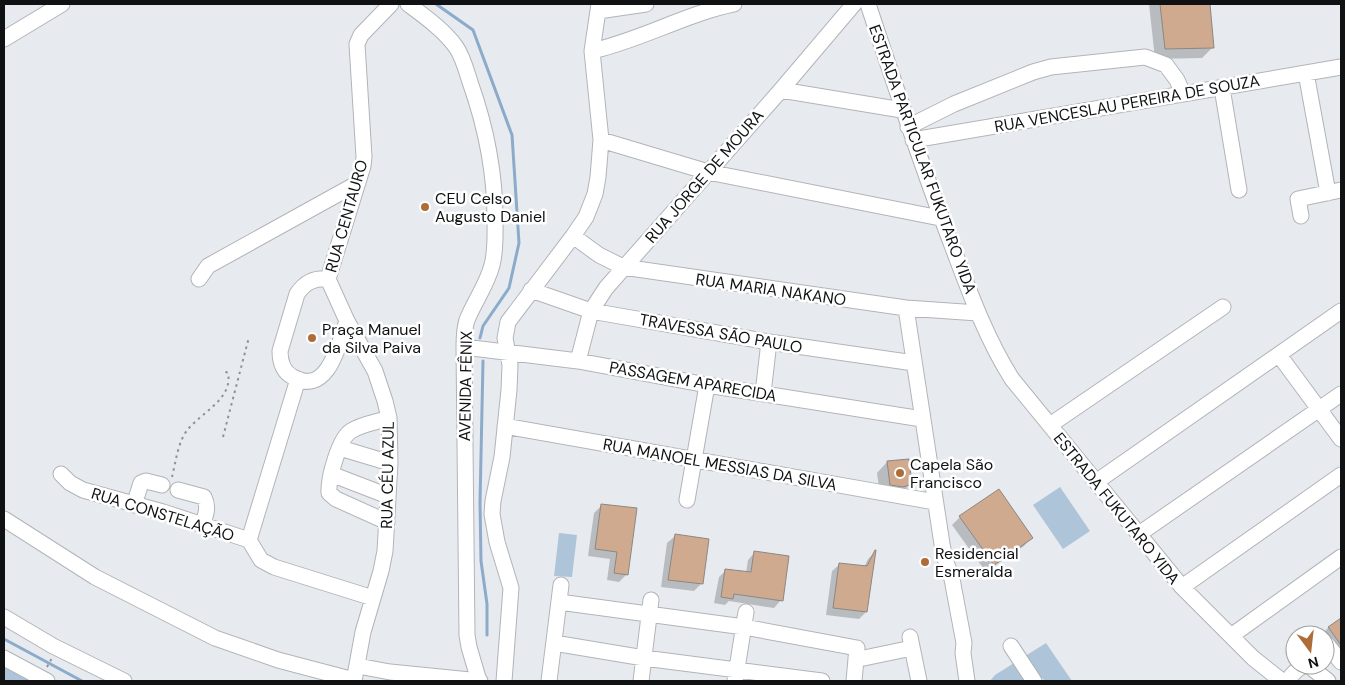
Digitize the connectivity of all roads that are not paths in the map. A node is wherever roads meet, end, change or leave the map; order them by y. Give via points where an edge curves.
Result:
1 (62, 4) edge
2 (391, 4) edge
3 (408, 4) edge
4 (646, 4) edge
5 (734, 4) edge
6 (854, 4) edge
7 (868, 4) edge
8 (598, 7) edge
9 (4, 39) edge
10 (592, 51) junction
11 (1341, 67) edge
12 (1306, 73) junction
13 (1222, 88) junction
14 (781, 90) junction
15 (1183, 94) junction
16 (902, 110) junction
17 (910, 133) junction
18 (601, 140) junction
19 (708, 172) junction
20 (358, 183) junction
21 (1239, 190) dead end
22 (1335, 192) edge
23 (327, 201) junction
24 (351, 203) junction
25 (1301, 216) dead end
26 (940, 218) junction
27 (573, 236) junction
28 (623, 267) junction
29 (199, 279) dead end
30 (328, 279) junction
31 (531, 290) junction
32 (1223, 307) dead end
33 (906, 308) junction
34 (591, 311) junction
35 (1341, 311) edge
36 (978, 313) junction
37 (347, 321) junction
38 (769, 342) junction
39 (464, 347) junction
40 (507, 353) junction
41 (1279, 355) junction
42 (578, 362) junction
43 (914, 363) junction
44 (298, 379) junction
45 (707, 386) junction
46 (762, 394) junction
47 (1341, 394) edge
48 (1320, 410) junction
49 (389, 418) junction
50 (922, 419) junction
51 (505, 426) junction
52 (1050, 426) junction
53 (1341, 439) edge
54 (340, 448) junction
55 (694, 460) junction
56 (390, 463) junction
57 (61, 474) dead end
58 (331, 474) junction
59 (1341, 475) edge
60 (1096, 482) junction
61 (388, 496) junction
62 (687, 500) dead end
63 (935, 502) junction
64 (134, 504) junction
65 (4, 519) edge
66 (387, 522) junction
67 (202, 525) junction
68 (1139, 534) junction
69 (249, 540) junction
70 (1341, 557) edge
71 (561, 585) dead end
72 (1182, 588) junction
73 (373, 598) junction
74 (559, 602) junction
75 (650, 607) junction
76 (746, 612) dead end
77 (4, 617) edge
78 (744, 627) junction
79 (1232, 636) junction
80 (554, 643) junction
81 (1012, 646) dead end
82 (857, 648) junction
83 (4, 658) edge
84 (644, 658) junction
85 (46, 676) edge
86 (355, 676) edge
87 (736, 676) edge
88 (124, 681) edge
89 (479, 681) edge
90 (504, 681) edge
91 (549, 681) edge
92 (641, 681) edge
93 (822, 681) edge
94 (854, 681) edge
95 (919, 681) edge
96 (967, 681) edge
97 (1034, 681) edge
98 (1282, 681) edge
99 (1287, 681) edge
100 (1328, 681) edge

1 - 9 street
2 - 20 street, RUA CENTAURO via 357,44 364,157
3 - 39 street, AVENIDA FÊNIX via 450,39 462,58 485,127 492,160 494,256 466,321
4 - 8 street
5 - 10 street via 710,9 615,46
6 - 14 street, RUA JORGE DE MOURA
7 - 16 street, ESTRADA PARTICULAR FUKUTARO YIDA
8 - 10 street
10 - 18 street
11 - 12 street, RUA VENCESLAU PEREIRA DE SOUZA
12 - 13 street, RUA VENCESLAU PEREIRA DE SOUZA
12 - 22 street
13 - 15 street, RUA VENCESLAU PEREIRA DE SOUZA
13 - 21 street
14 - 16 street
14 - 19 street, RUA JORGE DE MOURA
15 - 17 street, RUA VENCESLAU PEREIRA DE SOUZA
15 - 17 street via 1166,65 1145,57 1051,67 954,104
16 - 17 street, ESTRADA PARTICULAR FUKUTARO YIDA
17 - 26 street, ESTRADA PARTICULAR FUKUTARO YIDA
18 - 19 street
18 - 27 street via 595,194 586,217
19 - 26 street
19 - 28 street, RUA JORGE DE MOURA
20 - 23 street
20 - 24 street, RUA CENTAURO
22 - 25 street via 1298,199
23 - 24 street
23 - 29 street via 208,266
24 - 30 street, RUA CENTAURO
26 - 36 street, ESTRADA PARTICULAR FUKUTARO YIDA
27 - 28 street, RUA MARIA NAKANO
27 - 31 street
28 - 33 street, RUA MARIA NAKANO
28 - 34 street, RUA JORGE DE MOURA
30 - 37 street, RUA CÉU AZUL
30 - 44 street, RUA CENTAURO via 310,281 297,294 280,351 283,367
31 - 34 street, TRAVESSA SÃO PAULO
31 - 40 street via 508,322
32 - 52 street
33 - 36 street, RUA MARIA NAKANO
33 - 43 street
34 - 38 street, TRAVESSA SÃO PAULO
34 - 42 street, RUA JORGE DE MOURA
35 - 41 street
36 - 52 street, ESTRADA FUKUTARO YIDA via 1012,379
37 - 44 street via 326,373 313,380
37 - 49 street, RUA CÉU AZUL via 378,378
38 - 43 street, TRAVESSA SÃO PAULO
38 - 46 street
39 - 40 street, PASSAGEM APARECIDA
39 - 89 street, AVENIDA FÊNIX via 467,634
40 - 42 street, PASSAGEM APARECIDA
40 - 51 street via 510,377
41 - 48 street
41 - 60 street
42 - 45 street, PASSAGEM APARECIDA
43 - 50 street
44 - 69 street
45 - 46 street, PASSAGEM APARECIDA
45 - 55 street
46 - 50 street, PASSAGEM APARECIDA
47 - 48 street
48 - 53 street
48 - 68 street
49 - 54 street via 352,429 345,435
49 - 56 street, RUA CÉU AZUL
50 - 63 street
51 - 55 street, RUA MANOEL MESSIAS DA SILVA
51 - 90 street via 492,514 511,588
52 - 60 street, ESTRADA FUKUTARO YIDA
54 - 56 street
54 - 58 street
55 - 62 street
55 - 63 street, RUA MANOEL MESSIAS DA SILVA
56 - 61 street, RUA CÉU AZUL
57 - 64 street, RUA CONSTELAÇÃO via 82,490
58 - 61 street
58 - 66 street via 329,493
59 - 72 street
60 - 68 street, ESTRADA FUKUTARO YIDA
61 - 66 street, RUA CÉU AZUL
63 - 96 street via 964,643
64 - 67 street, RUA CONSTELAÇÃO
64 - 67 street via 141,483 171,484 204,497 208,503
65 - 86 street via 128,596 215,638 278,660
66 - 73 street, RUA CÉU AZUL via 385,551
67 - 69 street, RUA CONSTELAÇÃO
68 - 72 street, ESTRADA FUKUTARO YIDA
69 - 73 street, RUA CONSTELAÇÃO via 261,560 274,567
70 - 79 street
71 - 74 street
72 - 79 street, ESTRADA FUKUTARO YIDA
73 - 86 street, RUA CÉU AZUL
74 - 75 street
74 - 80 street
75 - 78 street
75 - 84 street
76 - 78 street
77 - 88 street via 53,646
78 - 82 street
78 - 87 street
79 - 98 street, ESTRADA FUKUTARO YIDA
80 - 84 street
80 - 91 street
81 - 97 street
82 - 94 street
82 - 95 street via 864,658 911,642
83 - 85 street
84 - 87 street
84 - 92 street
86 - 89 street via 390,672
87 - 93 street
99 - 100 street via 1298,669 1308,665

